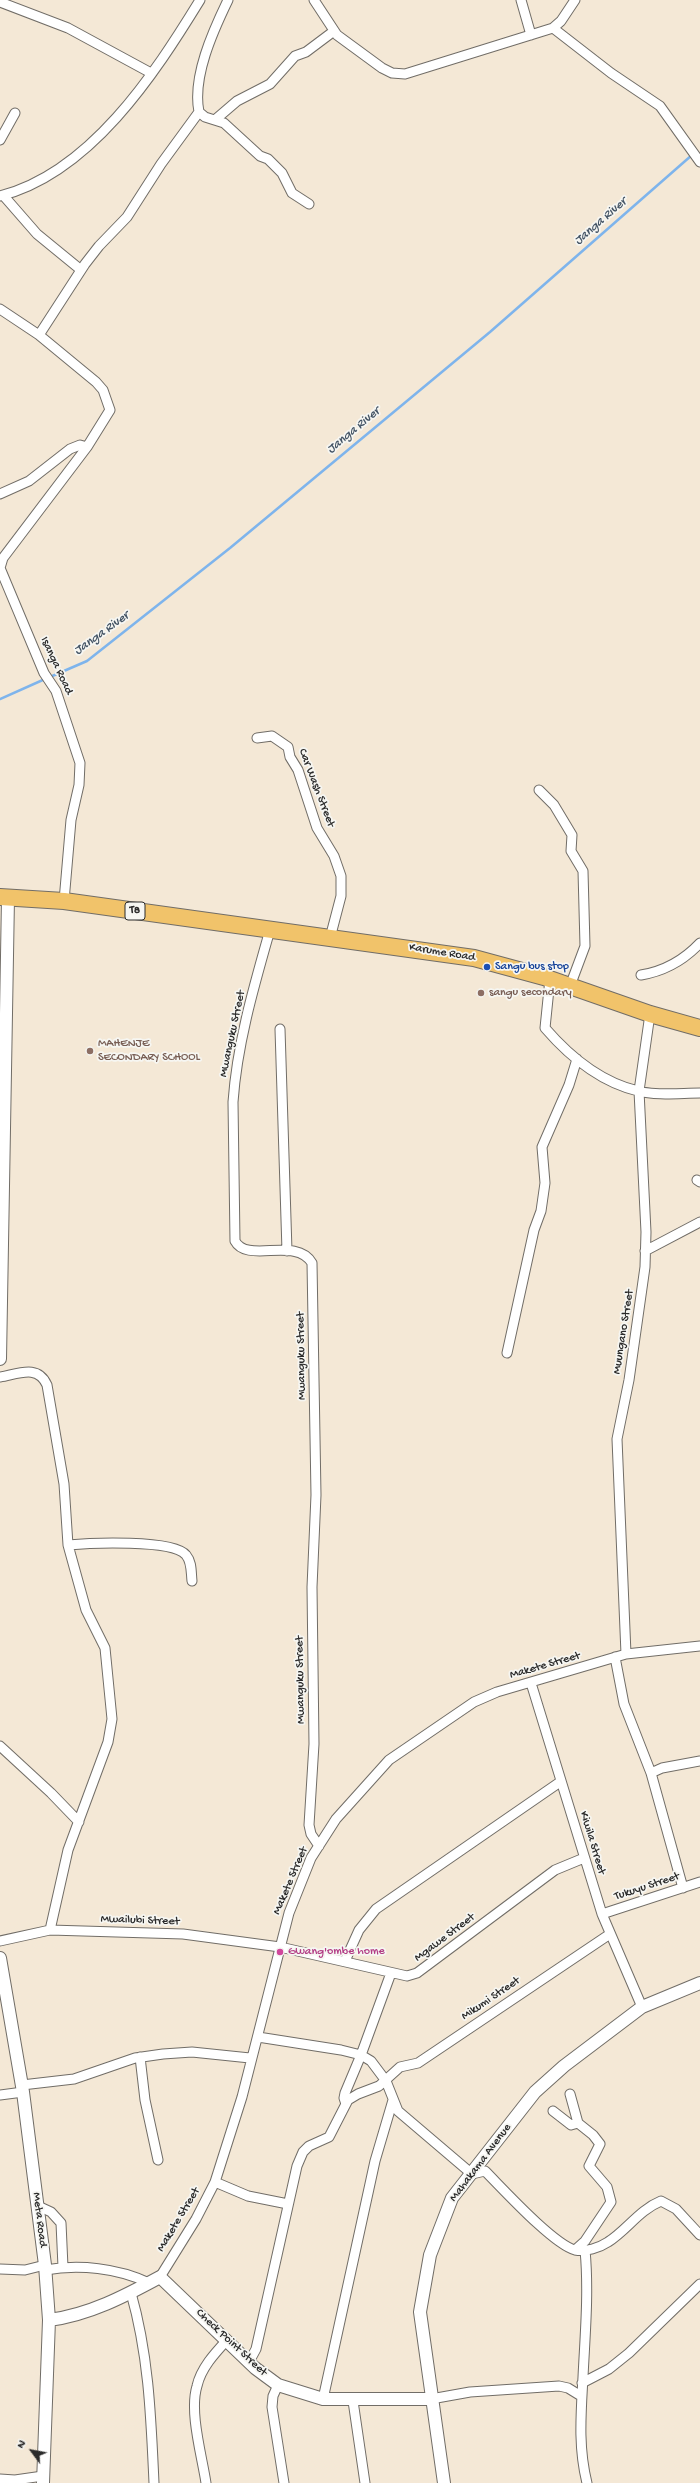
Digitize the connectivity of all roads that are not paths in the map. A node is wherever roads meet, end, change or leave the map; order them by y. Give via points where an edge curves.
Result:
1 (200, 0) edge
2 (228, 0) edge
3 (314, 0) edge
4 (521, 0) edge
5 (576, 0) edge
6 (0, 2) edge
7 (553, 28) junction
8 (334, 31) junction
9 (531, 35) junction
10 (151, 73) junction
11 (199, 112) junction
12 (15, 113) dead end
13 (216, 119) junction
14 (0, 140) edge
15 (700, 162) edge
16 (1, 196) edge
17 (309, 204) dead end
18 (81, 270) junction
19 (0, 309) edge
20 (38, 335) junction
21 (87, 447) junction
22 (0, 494) edge
23 (257, 738) dead end
24 (539, 790) dead end
25 (4, 898) edge
26 (64, 901) junction
27 (270, 930) junction
28 (330, 938) junction
29 (700, 943) edge
30 (641, 975) dead end
31 (550, 979) junction
32 (570, 986) junction
33 (650, 1014) junction
34 (700, 1028) edge
35 (280, 1029) dead end
36 (577, 1059) junction
37 (639, 1091) junction
38 (700, 1093) edge
39 (1, 1199) edge
40 (700, 1222) edge
41 (287, 1251) junction
42 (645, 1251) junction
43 (507, 1353) dead end
44 (0, 1359) edge
45 (0, 1377) edge
46 (68, 1545) junction
47 (192, 1581) dead end
48 (700, 1646) edge
49 (626, 1654) junction
50 (615, 1658) junction
51 (531, 1683) junction
52 (0, 1746) edge
53 (700, 1761) edge
54 (651, 1773) junction
55 (560, 1782) junction
56 (79, 1822) junction
57 (319, 1846) junction
58 (584, 1858) junction
59 (700, 1882) edge
60 (683, 1888) junction
61 (602, 1914) junction
62 (50, 1930) junction
63 (610, 1934) junction
64 (0, 1941) edge
65 (280, 1947) junction
66 (0, 1958) edge
67 (344, 1961) junction
68 (391, 1973) junction
69 (700, 1983) edge
70 (642, 2007) junction
71 (258, 2037) junction
72 (361, 2055) junction
73 (140, 2057) junction
74 (250, 2058) junction
75 (386, 2081) junction
76 (23, 2088) junction
77 (570, 2094) dead end
78 (0, 2095) edge
79 (393, 2100) junction
80 (346, 2104) junction
81 (553, 2111) dead end
82 (578, 2123) junction
83 (158, 2160) dead end
84 (472, 2174) junction
85 (215, 2182) junction
86 (288, 2204) junction
87 (38, 2206) junction
88 (700, 2235) edge
89 (575, 2250) junction
90 (586, 2250) junction
91 (63, 2267) junction
92 (45, 2268) junction
93 (0, 2269) edge
94 (154, 2280) junction
95 (700, 2284) edge
96 (131, 2293) junction
97 (49, 2320) junction
98 (227, 2340) junction
99 (249, 2362) junction
100 (582, 2383) junction
101 (278, 2385) junction
102 (581, 2396) junction
103 (323, 2399) junction
104 (430, 2399) junction
105 (353, 2401) junction
106 (0, 2479) edge
107 (43, 2479) edge
108 (154, 2483) edge
109 (206, 2483) edge
110 (284, 2483) edge
111 (365, 2483) edge
112 (444, 2483) edge
113 (587, 2483) edge

1 - 10 street via 169,50
2 - 11 street via 206,53 199,86
3 - 8 street
4 - 9 street
5 - 7 street
6 - 10 street via 68,28
7 - 9 street
7 - 15 street via 611,73 660,106
8 - 9 street via 382,68 392,73 405,74
8 - 13 street via 306,52 295,56 270,84 237,101
10 - 16 street via 123,108 68,164 41,181
11 - 13 street via 206,118
11 - 18 street via 161,164 128,217 99,246
12 - 14 street
13 - 17 street via 260,156 268,159 282,173 292,193
16 - 18 street via 37,234
18 - 20 street
19 - 20 street, Isanga Road
20 - 21 street, Isanga Road via 103,390 109,406 108,414
21 - 22 street via 80,445 70,449 29,481
21 - 26 street, Isanga Road via 3,558 0,568 44,673 56,691 80,763 79,785 71,820
23 - 28 street, Car Wash Street via 272,736 288,746 317,828 336,860 342,889
24 - 32 street via 554,805 572,835 571,851 583,871 585,946
25 - 26 highway, T8
25 - 39 street
26 - 27 highway, T8
27 - 28 highway, Karume Road / T8
27 - 41 street, Mwanguku Street via 240,1047 234,1081 235,1241 248,1250
28 - 31 highway, Karume Road / T8 via 474,958
29 - 30 street via 668,968
31 - 32 highway, Karume Road / T8
31 - 36 street via 545,1028 563,1049
32 - 33 highway, Karume Road / T8
33 - 34 highway, Karume Road / T8
33 - 37 street, Muungano Street
35 - 41 street
36 - 37 street via 599,1076
36 - 43 street via 569,1085 542,1147 545,1183 541,1211 534,1230
37 - 38 street
37 - 42 street, Muungano Street
39 - 44 street
40 - 42 street
41 - 57 street, Mwanguku Street via 298,1251 312,1263 316,1495 312,1587 314,1744 309,1825 311,1834
42 - 49 street, Muungano Street via 641,1305 617,1439
45 - 46 street via 36,1372 43,1376 47,1385 64,1484
46 - 47 street via 95,1543 174,1547 186,1554
46 - 56 street via 86,1610 105,1648 112,1701 108,1742
48 - 49 street, Makete Street
49 - 50 street, Makete Street
50 - 51 street, Makete Street
50 - 54 street via 624,1704
51 - 55 street, Kiwila Street
51 - 57 street, Makete Street via 497,1692 474,1702 389,1760 336,1819
52 - 56 street
53 - 54 street via 662,1768
54 - 60 street
55 - 58 street, Kiwila Street
55 - 67 street via 376,1909 359,1930
56 - 62 street via 68,1850
57 - 65 street, Makete Street via 311,1858 289,1913
58 - 61 street, Kiwila Street
58 - 68 street, Mgawe Street via 555,1870 417,1973 407,1976
59 - 60 street, Tukuyu Street
60 - 61 street, Tukuyu Street
61 - 63 street, Kiwila Street
62 - 64 street, Mwailubi Street
62 - 65 street, Mwailubi Street via 183,1934
63 - 70 street, Kiwila Street
63 - 75 street, Mikumi Street via 418,2064 400,2067
65 - 67 street, Mgawe Street
65 - 71 street, Makete Street
66 - 76 street, Meta Road
67 - 68 street, Mgawe Street
68 - 72 street
69 - 70 street, Mahakama Avenue
70 - 84 street, Mahakama Avenue via 564,2066 535,2092
71 - 72 street
71 - 74 street, Makete Street
72 - 75 street via 371,2061
72 - 80 street via 345,2093
73 - 74 street via 192,2052
73 - 76 street via 74,2079
73 - 83 street via 145,2100
74 - 85 street, Makete Street via 242,2097
75 - 79 street
75 - 80 street, Mikumi Street via 370,2091 354,2096
76 - 78 street
76 - 87 street, Meta Road
77 - 82 street
79 - 84 street via 398,2111
79 - 103 street via 375,2161
80 - 86 street via 330,2137 309,2146 303,2152
81 - 82 street via 566,2123
82 - 89 street via 599,2143 589,2166 607,2187 611,2198 608,2208 585,2241
84 - 89 street via 485,2171 534,2220
84 - 104 street, Mahakama Avenue via 452,2198 430,2255 420,2312
85 - 86 street via 248,2196
85 - 94 street, Makete Street via 196,2219
86 - 99 street via 256,2349
87 - 91 street via 51,2212 62,2223
87 - 92 street, Meta Road
88 - 90 street via 676,2209 661,2201 652,2205 608,2242
89 - 90 street
90 - 100 street
91 - 92 street
91 - 94 street via 126,2273
92 - 93 street
92 - 97 street, Meta Road
94 - 96 street
94 - 98 street, Check Point Street
95 - 100 street via 635,2348 609,2369
96 - 97 street via 73,2317
96 - 108 street via 139,2322 148,2378
97 - 107 street, Meta Road
98 - 99 street, Check Point Street
98 - 109 street via 212,2356 197,2386 195,2408
99 - 101 street, Check Point Street
100 - 102 street
101 - 103 street, Check Point Street
101 - 110 street via 272,2407
102 - 104 street via 559,2386 470,2392
102 - 113 street via 581,2455
103 - 105 street, Check Point Street
104 - 105 street, Check Point Street
104 - 112 street, Mahakama Avenue
105 - 111 street
106 - 107 street

